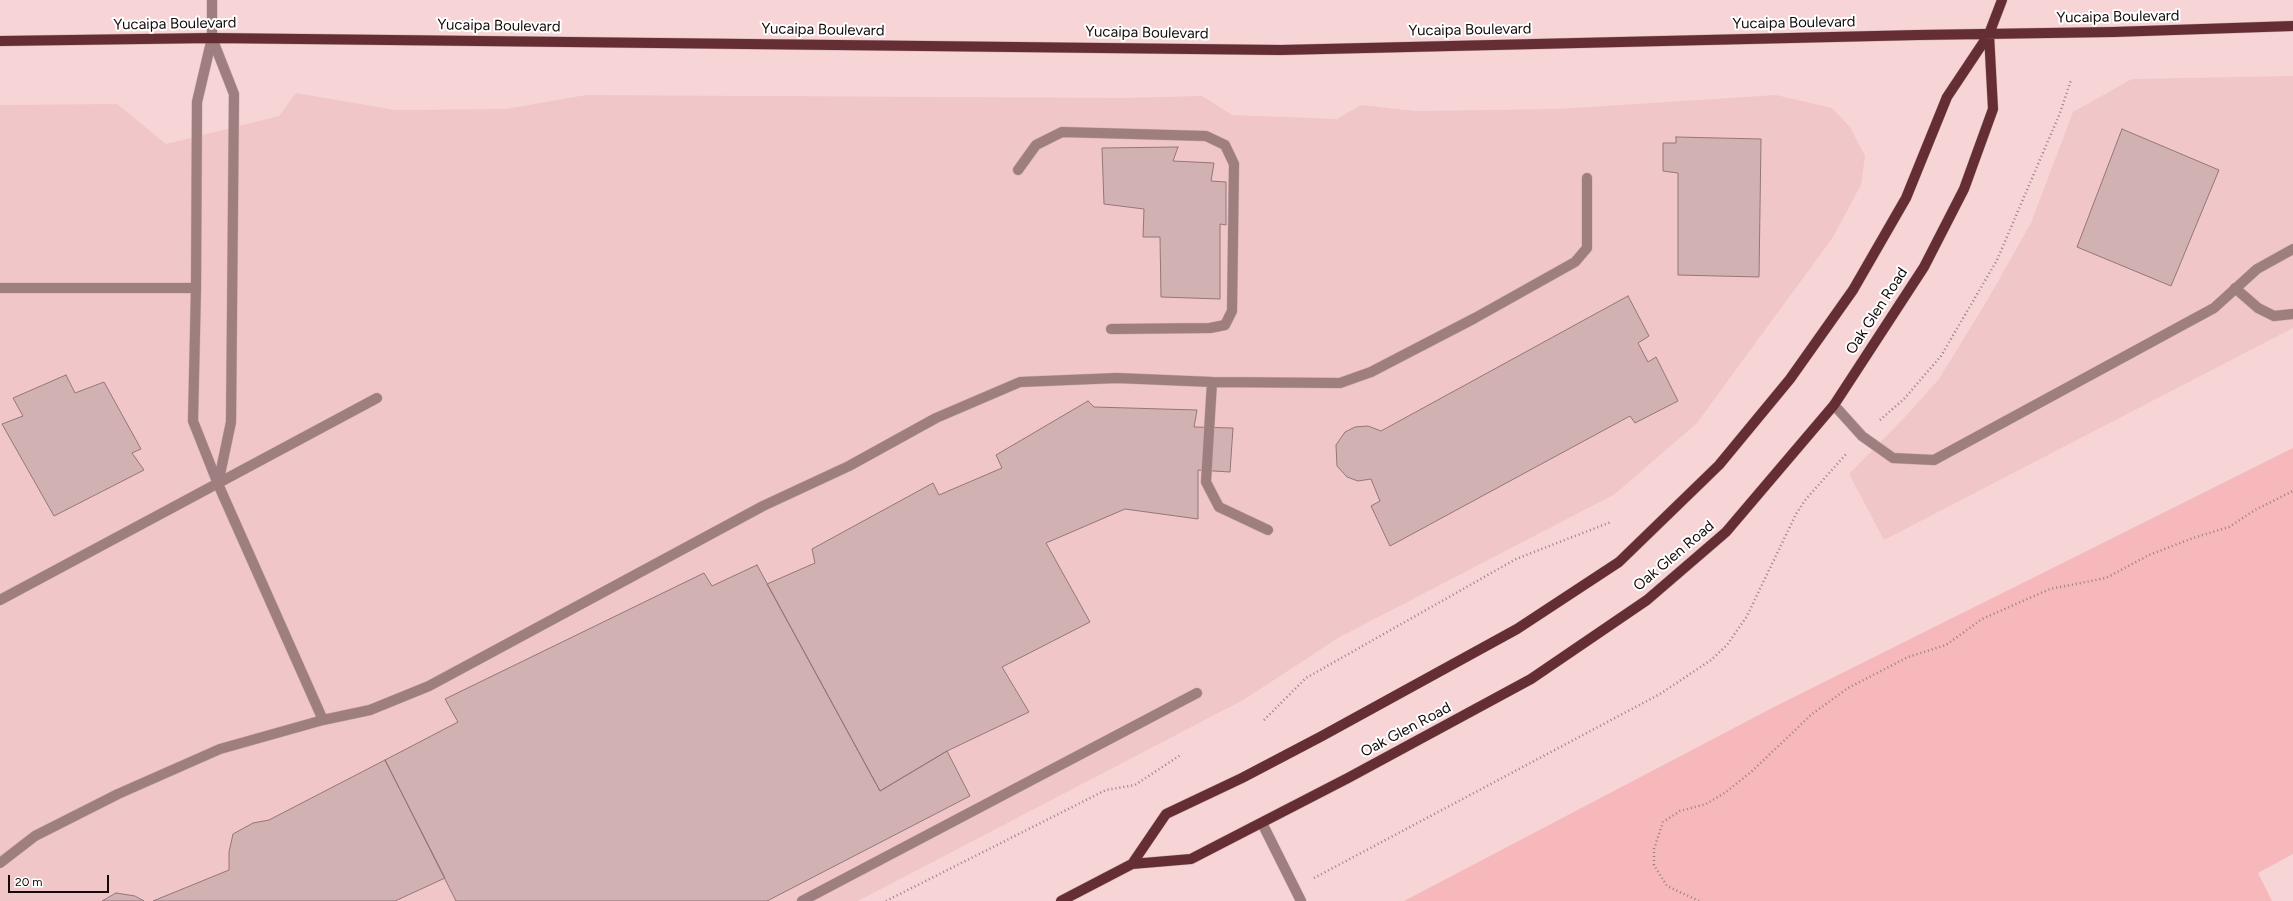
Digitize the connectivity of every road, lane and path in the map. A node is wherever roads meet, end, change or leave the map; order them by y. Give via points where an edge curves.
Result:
1 (212, 0) edge
2 (2002, 0) edge
3 (2293, 26) edge
4 (1989, 34) junction
5 (212, 38) junction
6 (0, 41) edge
7 (2070, 80) dead end
8 (1018, 170) dead end
9 (1587, 178) dead end
10 (2293, 249) edge
11 (0, 288) edge
12 (196, 288) junction
13 (2235, 288) junction
14 (2293, 314) edge
15 (1111, 329) dead end
16 (1212, 382) junction
17 (377, 398) dead end
18 (1834, 405) junction
19 (1862, 436) junction
20 (218, 484) junction
21 (2293, 491) edge
22 (1611, 522) dead end
23 (1268, 530) dead end
24 (0, 600) edge
25 (1197, 693) dead end
26 (323, 720) junction
27 (1264, 720) dead end
28 (1182, 754) dead end
29 (1262, 823) junction
30 (0, 863) edge
31 (1132, 864) junction
32 (1295, 888) junction
33 (802, 901) edge
34 (886, 901) edge
35 (1061, 901) edge
36 (1300, 901) edge
37 (1699, 901) edge

1 - 5 lane
2 - 4 main road, Oak Glen Road
3 - 4 main road, Yucaipa Boulevard
4 - 5 main road, Yucaipa Boulevard via 1281,50
4 - 18 main road, Oak Glen Road via 1993,109 1964,189 1924,267
4 - 31 main road, Oak Glen Road via 1948,97 1906,198 1853,290 1790,379 1719,465 1625,556 1517,629 1315,740 1166,814
5 - 6 main road, Yucaipa Boulevard
5 - 12 lane via 197,102
5 - 20 lane via 234,94 231,422
7 - 19 path via 2060,113 1997,260 1945,350 1904,399
8 - 15 lane via 1036,145 1062,132 1206,136 1226,145 1234,164 1232,311 1225,325 1210,328
9 - 16 lane via 1587,248 1575,262 1475,318 1371,372 1340,383
10 - 13 lane via 2257,269
11 - 12 lane
12 - 20 lane via 193,421
13 - 14 lane via 2258,308 2274,316
13 - 19 lane via 2214,308 1934,460 1893,458
16 - 23 lane via 1206,482 1219,507
16 - 26 lane via 1117,378 1020,382 936,418 849,466 757,510 429,686 370,710
17 - 20 lane
18 - 19 lane
18 - 29 main road, Oak Glen Road via 1726,532 1647,600 1531,679
19 - 32 path via 1806,499 1796,514 1747,616 1727,645 1711,660 1660,694
20 - 24 lane
20 - 26 lane
21 - 37 path via 2229,526 2150,555 2106,578 2050,589 1982,619 1946,645 1908,657 1848,688 1812,714 1726,792 1706,804 1680,811 1663,822 1654,850 1654,864 1668,886
22 - 27 path via 1516,560 1306,678
25 - 33 lane
26 - 30 lane via 220,748 132,787 34,836
28 - 34 path via 1135,785 1106,790
29 - 31 main road, Oak Glen Road via 1191,860
29 - 32 lane
31 - 35 main road, Oak Glen Road
32 - 36 lane

